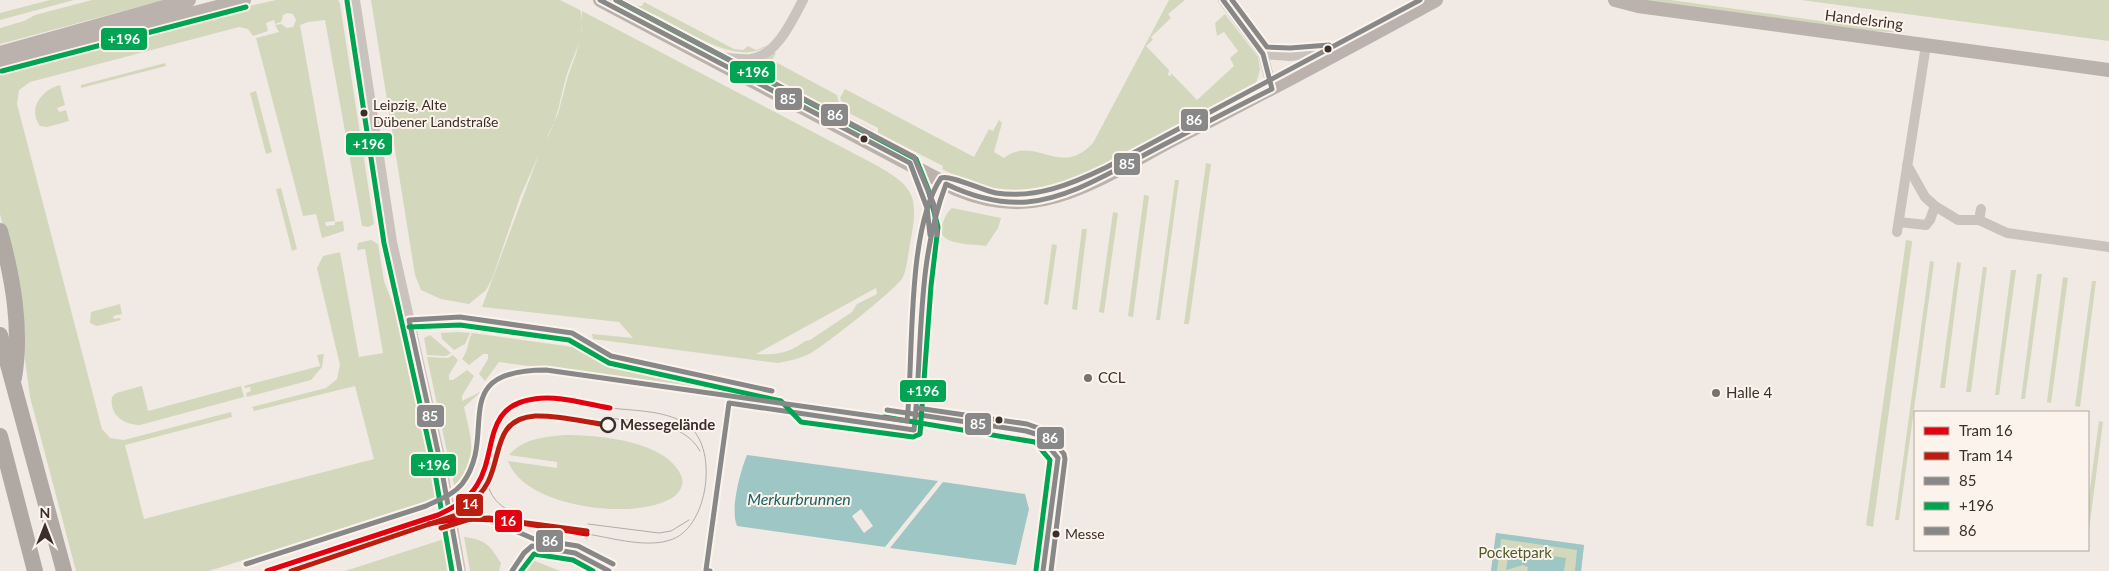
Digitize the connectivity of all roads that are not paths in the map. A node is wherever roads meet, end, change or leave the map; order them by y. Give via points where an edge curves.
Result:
1 (188, 0) edge
2 (244, 0) edge
3 (354, 0) edge
4 (600, 0) edge
5 (803, 0) edge
6 (1436, 0) edge
7 (1615, 0) edge
8 (1226, 1) edge
9 (1926, 45) junction
10 (1345, 50) junction
11 (0, 52) edge
12 (702, 54) junction
13 (1263, 54) junction
14 (0, 64) edge
15 (2109, 70) edge
16 (1272, 89) junction
17 (1907, 165) junction
18 (1935, 206) junction
19 (1981, 209) dead end
20 (1979, 220) junction
21 (0, 231) edge
22 (2109, 248) edge
23 (0, 335) edge
24 (13, 386) junction
25 (0, 436) edge
26 (460, 570) edge
27 (35, 571) edge
28 (64, 571) edge

1 - 11 main road
2 - 14 main road
3 - 26 street via 394,260 440,461
4 - 12 main road
5 - 12 street via 776,45 757,57
6 - 10 main road
7 - 9 main road, Handelsring via 1647,8
8 - 13 street
9 - 15 main road, Handelsring
9 - 17 street
10 - 13 street via 1304,56
10 - 16 main road
12 - 16 main road via 956,189 978,197 1009,202 1046,199 1080,187
13 - 16 street
17 - 18 street via 1924,196
17 - 18 street via 1898,227 1926,225
18 - 20 street via 1958,220
19 - 20 street
20 - 22 street via 2007,233
21 - 24 highway via 12,274 18,354
23 - 24 highway
24 - 28 highway
25 - 27 highway

